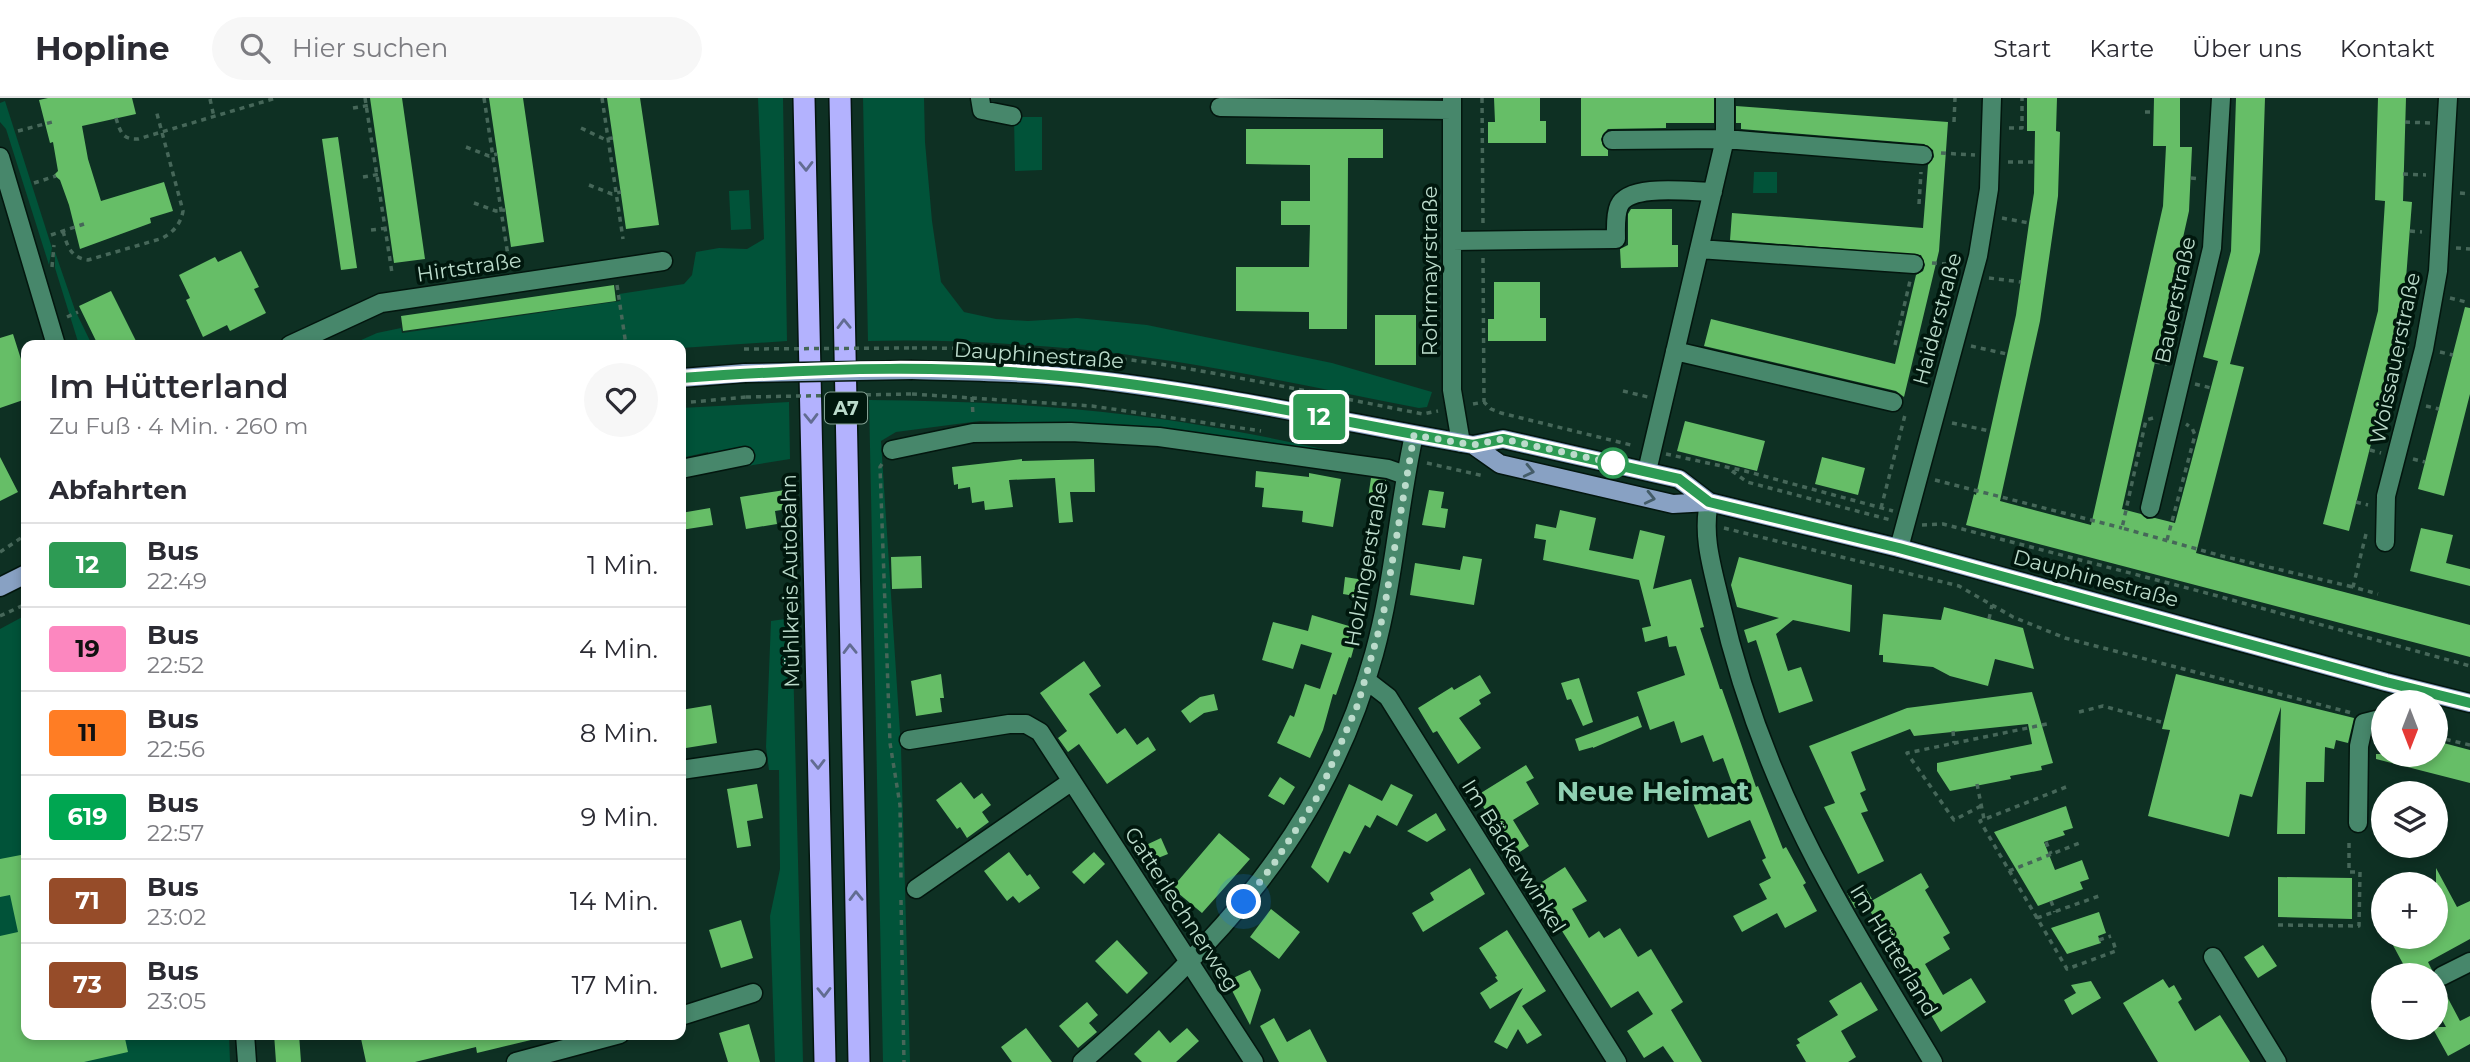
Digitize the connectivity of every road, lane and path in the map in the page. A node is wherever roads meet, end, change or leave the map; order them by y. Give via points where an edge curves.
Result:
1 (276, 98) edge
2 (365, 98) edge
3 (484, 98) edge
4 (602, 98) edge
5 (804, 98) edge
6 (839, 98) edge
7 (980, 98) edge
8 (1725, 98) edge
9 (1955, 98) edge
10 (1992, 98) edge
11 (2221, 98) edge
12 (2448, 98) edge
13 (210, 99) edge
14 (1452, 104) edge
15 (369, 106) junction
16 (1220, 107) dead end
17 (353, 108) dead end
18 (156, 110) dead end
19 (2145, 112) dead end
20 (2154, 112) dead end
21 (1012, 116) dead end
22 (214, 117) junction
23 (116, 118) dead end
24 (56, 121) dead end
25 (1954, 122) dead end
26 (2405, 122) dead end
27 (2438, 123) dead end
28 (581, 128) dead end
29 (18, 131) dead end
30 (162, 132) junction
31 (611, 138) junction
32 (1725, 139) junction
33 (1612, 140) dead end
34 (466, 147) dead end
35 (495, 155) junction
36 (1923, 155) junction
37 (0, 157) edge
38 (1998, 159) junction
39 (2034, 162) dead end
40 (379, 174) junction
41 (2403, 174) dead end
42 (56, 176) dead end
43 (2434, 176) dead end
44 (363, 177) dead end
45 (34, 183) dead end
46 (589, 185) dead end
47 (1713, 192) junction
48 (619, 193) junction
49 (1919, 197) junction
50 (1925, 198) dead end
51 (474, 203) dead end
52 (1919, 204) dead end
53 (503, 210) junction
54 (1999, 218) dead end
55 (2029, 223) dead end
56 (84, 224) dead end
57 (387, 228) junction
58 (371, 230) dead end
59 (63, 231) junction
60 (2410, 231) dead end
61 (2430, 232) dead end
62 (51, 234) dead end
63 (623, 239) dead end
64 (1452, 241) junction
65 (2182, 241) dead end
66 (2201, 244) dead end
67 (2450, 248) dead end
68 (1699, 249) junction
69 (2470, 249) edge
70 (508, 256) dead end
71 (663, 261) dead end
72 (1914, 264) junction
73 (614, 269) junction
74 (392, 272) dead end
75 (1981, 272) junction
76 (2021, 282) dead end
77 (2445, 297) dead end
78 (2169, 302) dead end
79 (2466, 302) dead end
80 (2188, 307) dead end
81 (78, 312) dead end
82 (67, 317) dead end
83 (55, 340) edge
84 (301, 340) edge
85 (625, 340) edge
86 (1895, 345) dead end
87 (1969, 345) dead end
88 (744, 348) dead end
89 (1675, 351) junction
90 (2434, 351) dead end
91 (2007, 354) dead end
92 (2453, 355) dead end
93 (2155, 362) dead end
94 (2173, 366) dead end
95 (686, 379) edge
96 (2193, 383) dead end
97 (2211, 388) dead end
98 (1623, 391) dead end
99 (1664, 401) junction
100 (686, 403) edge
101 (2421, 404) dead end
102 (1900, 405) joint
103 (1454, 407) junction
104 (2439, 409) dead end
105 (972, 411) dead end
106 (1950, 423) dead end
107 (1990, 431) dead end
108 (1414, 435) junction
109 (1467, 444) junction
110 (892, 450) joint
111 (1652, 450) junction
112 (745, 456) dead end
113 (2408, 458) dead end
114 (2425, 463) dead end
115 (1431, 464) dead end
116 (686, 468) edge
117 (1426, 469) dead end
118 (1731, 470) junction
119 (1647, 471) junction
120 (1405, 475) junction
121 (1935, 480) dead end
122 (1709, 502) junction
123 (2356, 502) dead end
124 (2373, 506) dead end
125 (1881, 508) junction
126 (2150, 508) dead end
127 (1905, 521) junction
128 (1706, 525) junction
129 (2122, 528) dead end
130 (21, 538) dead end
131 (2168, 540) dead end
132 (2385, 542) dead end
133 (1899, 548) junction
134 (0, 552) edge
135 (21, 577) edge
136 (0, 587) edge
137 (2353, 587) dead end
138 (1992, 605) junction
139 (21, 606) edge
140 (0, 617) edge
141 (1989, 619) dead end
142 (2470, 666) edge
143 (1366, 680) junction
144 (2470, 703) edge
145 (2079, 712) dead end
146 (2358, 714) dead end
147 (2371, 721) edge
148 (2161, 722) dead end
149 (2047, 724) dead end
150 (1952, 731) dead end
151 (909, 740) dead end
152 (2448, 741) edge
153 (1954, 743) junction
154 (2470, 745) edge
155 (757, 759) dead end
156 (686, 769) edge
157 (1072, 781) junction
158 (1977, 784) dead end
159 (2066, 787) dead end
160 (1981, 806) junction
161 (1984, 819) junction
162 (2358, 823) joint
163 (2046, 842) dead end
164 (2082, 842) dead end
165 (2051, 854) junction
166 (2009, 871) junction
167 (906, 888) junction
168 (2099, 896) dead end
169 (2051, 901) dead end
170 (2055, 912) junction
171 (2037, 918) junction
172 (2278, 925) dead end
173 (2099, 940) dead end
174 (2213, 957) dead end
175 (1189, 962) junction
176 (2470, 962) edge
177 (2448, 973) edge
178 (753, 993) dead end
179 (686, 1014) edge
180 (245, 1040) edge
181 (598, 1040) edge
182 (247, 1062) edge
183 (516, 1062) edge
184 (825, 1062) edge
185 (859, 1062) edge
186 (904, 1062) edge
187 (1082, 1062) edge
188 (1254, 1062) edge
189 (1618, 1062) edge
190 (1933, 1062) edge
191 (2277, 1062) edge

1 - 22 path
2 - 15 path
3 - 35 path
4 - 31 path
5 -> 184 highway, Mühlkreis Autobahn / A7
185 -> 6 highway, A7
7 - 21 street via 982,110
8 - 32 street
9 - 25 path
10 - 38 street, Haiderstraße
11 - 126 street, Bauerstraße via 2211,248
12 - 132 street, Woissauerstraße via 2438,271 2424,349 2386,496
13 - 22 path
14 - 16 street
14 - 64 street, Rohrmayrstraße
15 - 17 path
15 - 40 path
18 - 30 path
19 - 20 path
22 - 30 path
23 - 30 path via 129,140
24 - 29 path
26 - 27 path
28 - 31 path
30 - 59 path via 183,211 169,235 88,260 71,252
31 - 48 path
32 - 33 street
32 - 36 street
32 - 47 street
34 - 35 path
35 - 53 path
36 - 38 path
36 - 49 path
37 - 83 street
38 - 39 path
38 - 75 street, Haiderstraße via 1989,189
40 - 44 path
40 - 57 path
41 - 43 path
42 - 45 path
46 - 48 path
47 - 64 street via 1631,194 1618,207 1616,239
47 - 68 street
48 - 63 path
49 - 50 path
49 - 52 path
51 - 53 path
53 - 70 path
54 - 55 path
56 - 59 path
57 - 58 path
57 - 74 path
59 - 62 path
60 - 61 path
64 - 103 street, Rohrmayrstraße
65 - 66 path
67 - 69 path
68 - 72 street
68 - 89 street
71 - 73 street, Hirtstraße
72 - 75 path
72 - 86 path
73 - 84 street, Hirtstraße via 381,303
73 - 85 path
75 - 76 path
75 - 127 street, Haiderstraße
77 - 79 path
78 - 80 path
81 - 82 path
87 - 91 path
88 - 103 path, bridge via 1027,351 1171,366 1423,414
89 - 99 street
89 - 102 street
90 - 92 path
93 - 94 path
95 - 108 main road, Dauphinestraße, bridge via 745,373 998,372 1204,395
96 - 97 path
98 - 99 path
99 - 111 street
100 - 105 path, bridge via 912,394 972,397
101 - 104 path
102 - 125 path
103 - 109 street, Rohrmayrstraße
103 - 111 path via 1484,402 1501,413
106 - 107 path
108 - 109 main road, Dauphinestraße
108 - 120 street, Holzingerstraße
109 - 119 main road, Dauphinestraße via 1503,439
109 -> 122 main road, Dauphinestraße via 1500,464 1673,504
110 - 120 street via 972,433 1071,432 1245,447 1388,468
110 - 167 path via 880,467 890,743
111 - 118 path
111 - 119 street
112 - 116 street
113 - 114 path
115 - 117 path
118 - 125 path
118 - 127 path via 1746,482 1885,520
119 - 122 main road, Dauphinestraße via 1679,479
120 - 143 street, Holzingerstraße via 1387,597
121 - 129 path
122 - 128 street, Im Hütterland
122 - 133 main road, Dauphinestraße
123 - 124 path
125 - 127 path
127 - 133 street, Haiderstraße
127 - 142 path via 1954,526
128 - 138 path via 1959,586
128 - 190 street, Im Hütterland via 1731,645 1793,812 1828,883
130 - 134 path
131 - 137 path
133 - 144 main road, Dauphinestraße
135 - 136 main road
138 - 141 path
138 - 146 path via 2065,638
139 - 140 path
143 - 175 street, Holzingerstraße via 1337,755 1297,830 1244,902
143 - 189 street, Im Bäckerwinkel via 1388,697
145 - 148 path via 2103,706
147 - 162 street via 2364,723 2359,746
149 - 153 path
150 - 153 path
151 - 157 street, Gatterlechnerweg via 1026,724 1040,732
152 - 154 path
153 - 160 path via 1907,753 1954,820
155 - 156 street
157 - 167 street
157 - 175 street, Gatterlechnerweg
158 - 160 path
159 - 161 path
160 - 161 path
161 - 166 path via 1980,821
162 - 172 path via 2350,827 2349,872 2360,872 2360,926
163 - 165 path
164 - 165 path
165 - 166 path
166 - 171 path
167 - 186 path
168 - 170 path
169 - 170 path
170 - 171 path
171 - 173 path via 2067,969 2116,951 2112,939
174 - 191 street
175 - 187 street, Holzingerstraße
175 - 188 street, Gatterlechnerweg
176 - 177 street
178 - 179 street
180 - 182 street
181 - 183 street

